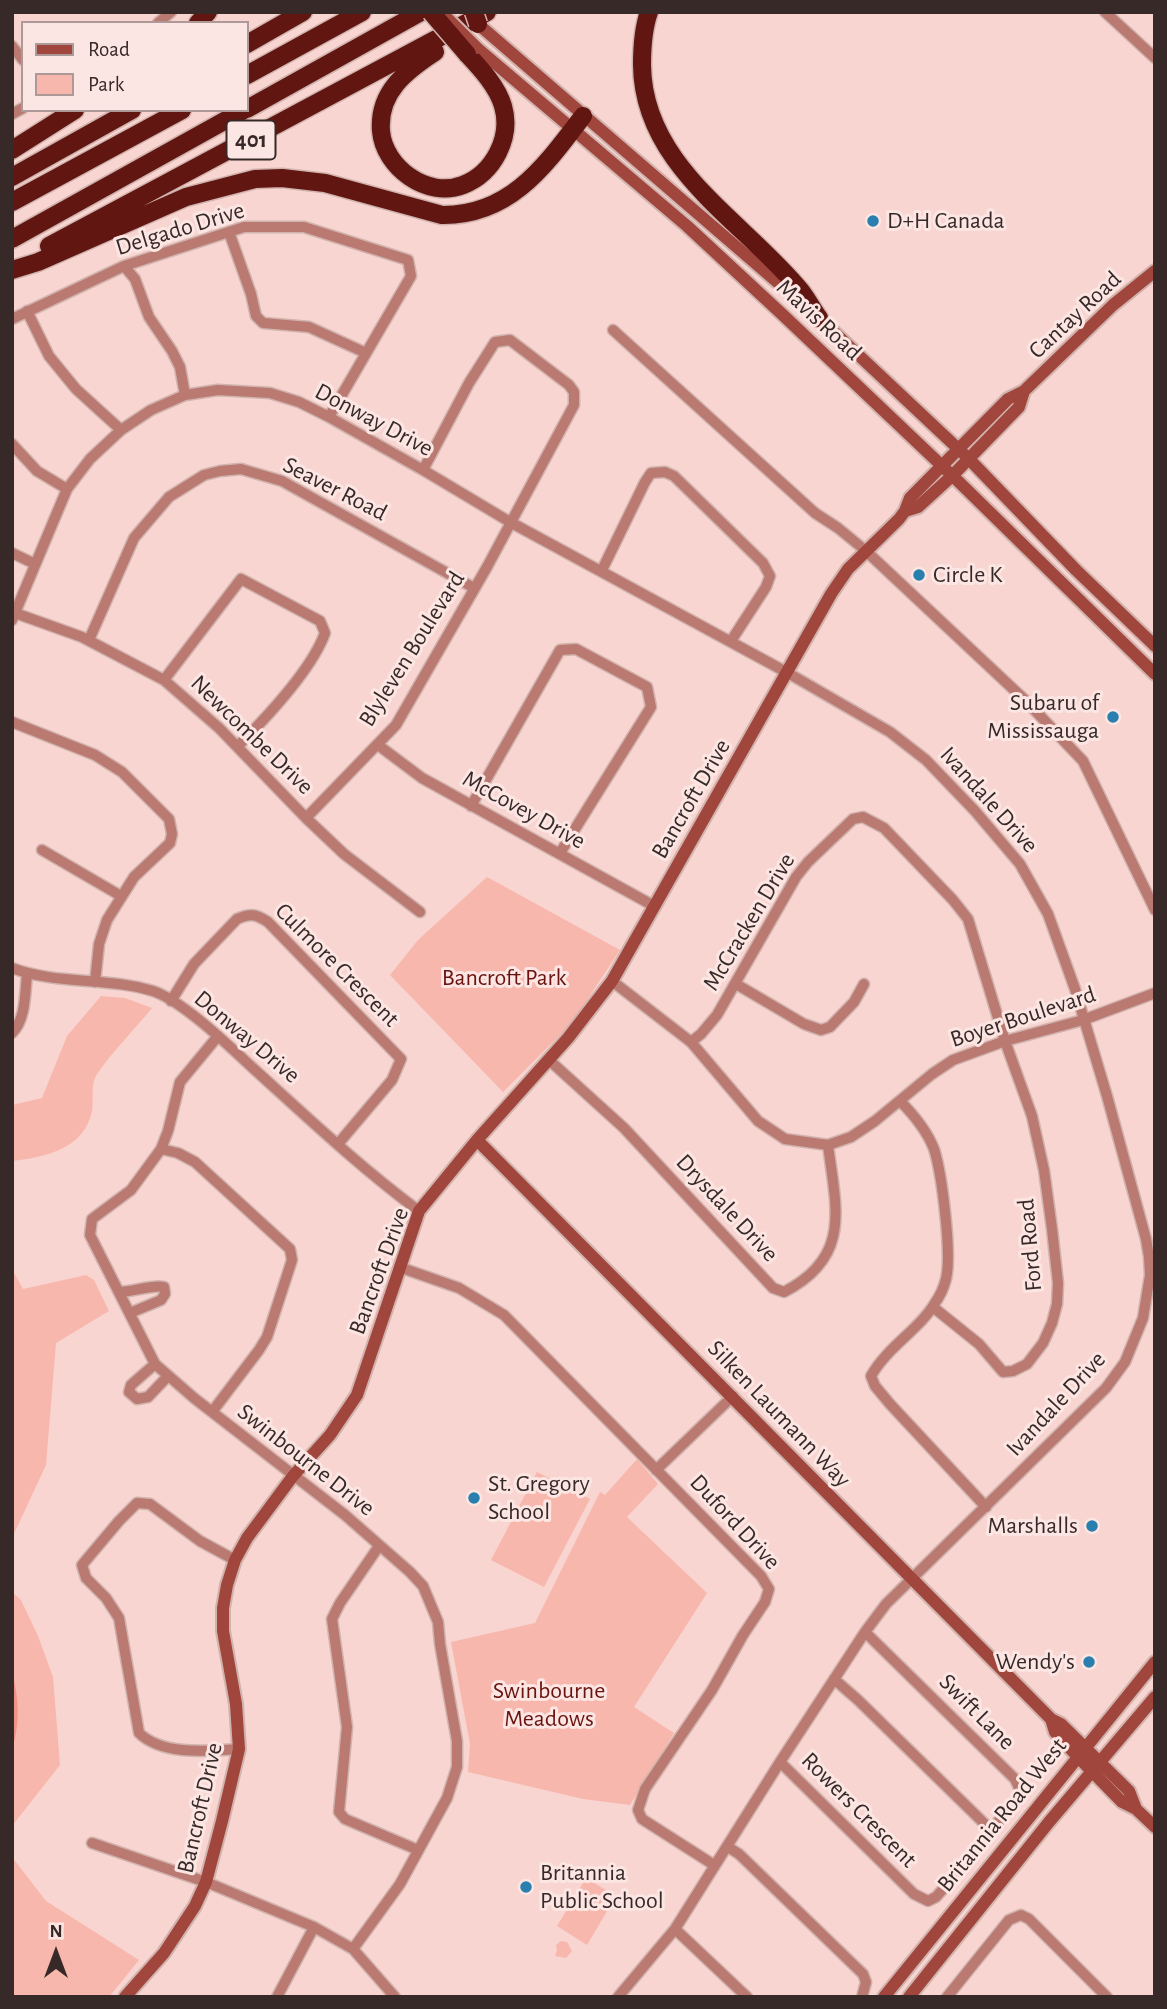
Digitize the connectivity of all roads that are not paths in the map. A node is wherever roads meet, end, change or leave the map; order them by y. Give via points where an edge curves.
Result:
1 (303, 12) edge
2 (362, 12) edge
3 (421, 12) edge
4 (431, 12) edge
5 (441, 12) edge
6 (495, 12) edge
7 (649, 12) edge
8 (1105, 12) edge
9 (476, 15) edge
10 (248, 43) edge
11 (472, 51) junction
12 (1155, 58) edge
13 (248, 74) edge
14 (248, 107) edge
15 (72, 112) edge
16 (128, 112) edge
17 (178, 112) edge
18 (240, 112) edge
19 (578, 123) junction
20 (12, 150) edge
21 (12, 177) edge
22 (12, 202) edge
23 (229, 232) junction
24 (12, 239) edge
25 (124, 266) junction
26 (12, 267) edge
27 (1155, 271) edge
28 (27, 311) junction
29 (12, 318) edge
30 (819, 318) junction
31 (613, 330) dead end
32 (366, 353) junction
33 (1024, 391) junction
34 (186, 395) junction
35 (328, 417) junction
36 (121, 430) junction
37 (12, 444) edge
38 (958, 449) junction
39 (968, 458) junction
40 (942, 466) junction
41 (423, 470) junction
42 (953, 475) junction
43 (67, 489) junction
44 (905, 511) junction
45 (510, 522) junction
46 (866, 551) junction
47 (12, 553) edge
48 (35, 564) junction
49 (602, 570) junction
50 (474, 588) junction
51 (14, 616) edge
52 (89, 640) junction
53 (731, 641) junction
54 (1155, 646) edge
55 (788, 673) junction
56 (1155, 674) edge
57 (164, 680) junction
58 (12, 722) edge
59 (378, 745) junction
60 (238, 746) junction
61 (471, 806) junction
62 (306, 818) junction
63 (42, 850) dead end
64 (559, 853) junction
65 (121, 896) junction
66 (654, 906) junction
67 (1155, 911) edge
68 (420, 912) dead end
69 (12, 968) edge
70 (27, 974) junction
71 (612, 981) junction
72 (95, 982) junction
73 (736, 984) junction
74 (864, 984) dead end
75 (1155, 993) edge
76 (171, 1001) junction
77 (1083, 1020) junction
78 (12, 1033) edge
79 (218, 1036) junction
80 (1005, 1041) junction
81 (691, 1042) junction
82 (549, 1060) junction
83 (900, 1101) junction
84 (477, 1140) junction
85 (338, 1144) junction
86 (828, 1144) junction
87 (161, 1149) junction
88 (419, 1211) junction
89 (399, 1267) junction
90 (119, 1292) junction
91 (933, 1307) junction
92 (130, 1313) junction
93 (155, 1364) junction
94 (168, 1376) junction
95 (733, 1396) junction
96 (212, 1412) junction
97 (656, 1470) junction
98 (293, 1476) junction
99 (986, 1507) junction
100 (379, 1546) junction
101 (235, 1560) junction
102 (912, 1580) junction
103 (865, 1632) junction
104 (1155, 1662) edge
105 (834, 1679) junction
106 (1155, 1697) edge
107 (239, 1749) junction
108 (1081, 1751) junction
109 (780, 1762) junction
110 (1096, 1766) junction
111 (1155, 1827) edge
112 (991, 1830) junction
113 (92, 1843) dead end
114 (728, 1847) junction
115 (418, 1850) junction
116 (714, 1865) junction
117 (206, 1882) junction
118 (314, 1927) junction
119 (676, 1929) junction
120 (353, 1950) junction
121 (951, 1995) edge
122 (125, 1997) edge
123 (277, 1997) edge
124 (395, 1997) edge
125 (618, 1997) edge
126 (747, 1997) edge
127 (862, 1997) edge
128 (884, 1997) edge
129 (909, 1997) edge
130 (1107, 1997) edge

1 - 10 highway
2 - 13 highway
3 - 14 highway, 401
4 - 11 highway, bridge
5 - 11 street, Mavis Road, bridge
6 - 11 highway via 409,70 383,105 381,134 386,151 410,178 430,186 463,185 494,161 501,148 503,106
7 - 30 highway via 642,78 651,118 666,147 730,220 802,291
8 - 12 street
9 - 19 street, Mavis Road
9 - 26 highway, 401
11 - 19 street, Mavis Road
15 - 20 highway
16 - 21 highway
17 - 22 highway
18 - 24 highway, 401
19 - 26 highway via 530,179 481,211 442,215 325,183 255,179 186,197 38,262
19 - 30 street, Mavis Road
19 - 40 street, Mavis Road
23 - 25 street, Delgado Drive
23 - 32 street via 256,316 263,323 309,327
23 - 32 street, Delgado Drive via 304,227 408,260 411,276
25 - 28 street, Delgado Drive
25 - 34 street via 180,367
27 - 33 street, Cantay Road
28 - 29 street, Delgado Drive
28 - 36 street via 49,356 76,389
30 - 38 street, Mavis Road
31 - 46 street via 815,513
32 - 35 street
33 - 38 street, Cantay Road via 1008,399
33 - 39 street, Cantay Road via 1018,407
34 - 35 street, Donway Drive via 218,390 270,393
34 - 36 street, Donway Drive
35 - 41 street, Donway Drive
36 - 43 street, Donway Drive
37 - 43 street via 37,471
38 - 39 street, Mavis Road
38 - 40 street, Cantay Road
39 - 42 street, Cantay Road
39 - 54 street, Mavis Road
40 - 42 street, Mavis Road
40 - 44 street, Bancroft Drive via 910,498
41 - 45 street, Donway Drive
41 - 45 street, Blyleven Boulevard via 495,342 510,340 569,385 574,405
42 - 44 street, Bancroft Drive via 918,507
42 - 56 street, Mavis Road
43 - 48 street, Donway Drive
44 - 46 street, Bancroft Drive
45 - 49 street, Donway Drive
45 - 50 street, Blyleven Boulevard
46 - 55 street, Bancroft Drive via 831,594
46 - 67 street via 1083,761
47 - 48 street
48 - 51 street, Donway Drive
49 - 53 street, Donway Drive
49 - 53 street via 645,482 652,473 674,476 763,563 770,576
50 - 52 street, Seaver Road via 282,481 241,469 220,471 204,475 169,497 134,538
50 - 59 street, Blyleven Boulevard via 396,724
51 - 52 street, Newcombe Drive
52 - 57 street, Newcombe Drive
53 - 55 street, Donway Drive
55 - 66 street, Bancroft Drive
55 - 77 street, Ivandale Drive via 911,747 1007,847 1048,914
57 - 60 street, Newcombe Drive
57 - 60 street via 241,579 320,621 325,633 320,647
58 - 65 street via 95,755 122,772 170,819 170,843
59 - 61 street, McCovey Drive
59 - 62 street, Blyleven Boulevard
60 - 62 street, Newcombe Drive
61 - 64 street, McCovey Drive
61 - 64 street via 560,650 576,649 588,655 647,687 651,707
62 - 68 street, Newcombe Drive
63 - 65 street
64 - 66 street, McCovey Drive
65 - 72 street via 99,944
66 - 71 street, Bancroft Drive
69 - 70 street, Donway Drive
70 - 72 street, Donway Drive
70 - 78 street via 22,1017
71 - 81 street, Boyer Boulevard
71 - 82 street, Bancroft Drive
72 - 76 street, Donway Drive via 154,991
73 - 74 street via 821,1030 855,1002
73 - 80 street, McCracken Drive via 796,877 853,820 863,817 884,828 968,919
73 - 81 street, McCracken Drive via 717,1015
75 - 77 street, Boyer Boulevard
76 - 79 street, Donway Drive
76 - 85 street, Culmore Crescent via 194,964 237,919 257,914 268,922 401,1059 392,1080
77 - 80 street, Boyer Boulevard
77 - 99 street, Ivandale Drive via 1146,1239 1147,1306 1119,1372
79 - 85 street, Donway Drive
79 - 87 street, Swinbourne Drive via 180,1082
80 - 83 street, Boyer Boulevard via 953,1060
80 - 91 street, Ford Road via 1044,1170 1058,1283 1052,1324 1027,1364 1003,1372 979,1344
81 - 86 street, Boyer Boulevard via 758,1121 785,1139
82 - 84 street, Bancroft Drive
82 - 86 street, Drysdale Drive via 624,1128 772,1288 784,1292 824,1262 833,1242 836,1221
83 - 86 street, Boyer Boulevard via 851,1137
83 - 91 street via 923,1129 940,1175 947,1277
84 - 88 street, Bancroft Drive
84 - 95 street, Silken Laumann Way
85 - 88 street, Donway Drive
87 - 90 street, Swinbourne Drive via 131,1190 92,1219 90,1235
87 - 96 street via 178,1153 206,1171 290,1249 292,1260 267,1337
88 - 89 street, Bancroft Drive
89 - 97 street, Duford Drive via 459,1288 504,1315
89 - 98 street, Bancroft Drive via 356,1395 330,1435
90 - 92 street, Swinbourne Drive
90 - 92 street via 164,1287 161,1300
91 - 99 street via 871,1376 890,1404
92 - 93 street, Swinbourne Drive
93 - 94 street, Swinbourne Drive
93 - 94 street via 129,1392 137,1399 148,1396
94 - 96 street, Swinbourne Drive
95 - 97 street
95 - 102 street, Silken Laumann Way
96 - 98 street, Swinbourne Drive
97 - 116 street, Duford Drive via 769,1589 712,1690 645,1789 638,1810 642,1819
98 - 100 street, Swinbourne Drive
98 - 101 street, Bancroft Drive
99 - 102 street, Ivandale Drive
100 - 115 street, Swinbourne Drive via 423,1586 438,1622 457,1741 457,1767 447,1798
100 - 115 street via 332,1619 347,1727 339,1812 345,1819
101 - 107 street, Bancroft Drive via 223,1620
101 - 107 street via 149,1504 137,1503 82,1565 86,1578 119,1618 139,1733 164,1747
102 - 103 street, Ivandale Drive
102 - 108 street, Silken Laumann Way via 1061,1724
103 - 105 street, Ivandale Drive
103 - 112 street, Swift Lane via 1015,1779 1019,1796
104 - 108 street, Britannia Road West
105 - 109 street, Ivandale Drive
105 - 112 street
106 - 110 street, Britannia Road West
107 - 117 street, Bancroft Drive
108 - 110 street, Silken Laumann Way
108 - 128 street, Britannia Road West
109 - 112 street, Rowers Crescent via 914,1894 928,1900 939,1894
109 - 114 street, Ivandale Drive
110 - 111 street, Silken Laumann Way via 1122,1802
110 - 129 street, Britannia Road West
113 - 117 street
114 - 116 street, Ivandale Drive
114 - 127 street via 863,1974
115 - 120 street, Swinbourne Drive via 389,1902
116 - 119 street, Ivandale Drive
117 - 118 street
117 - 122 street, Bancroft Drive via 164,1952
118 - 120 street
118 - 123 street
119 - 125 street, Ivandale Drive
119 - 126 street
120 - 124 street
121 - 130 street via 1009,1920 1021,1915

